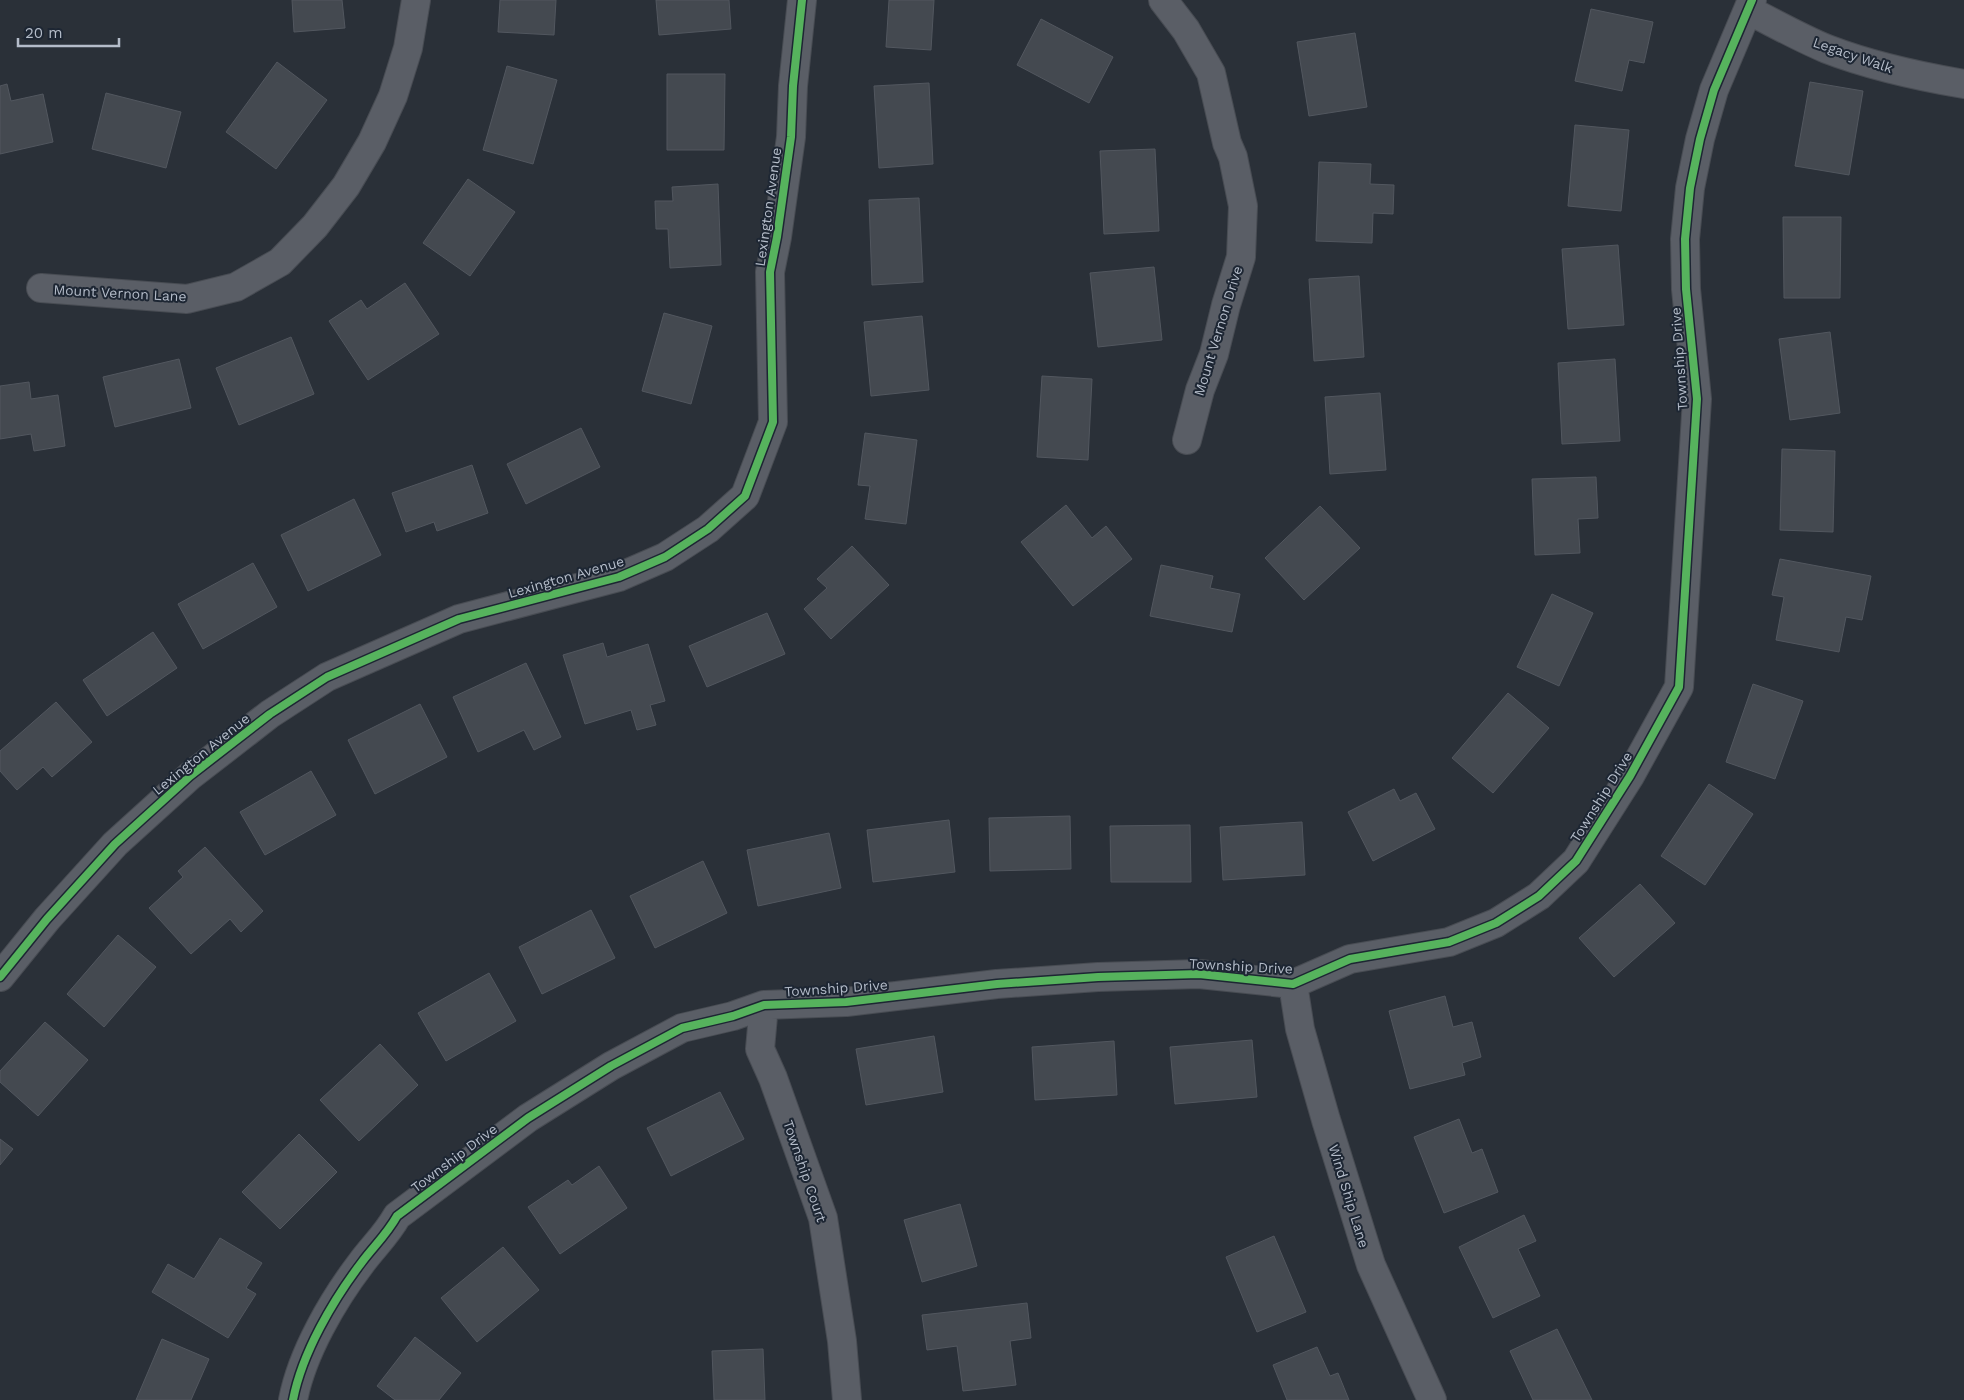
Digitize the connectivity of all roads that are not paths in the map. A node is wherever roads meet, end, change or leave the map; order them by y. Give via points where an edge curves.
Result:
1 (416, 0) edge
2 (802, 0) edge
3 (1163, 0) edge
4 (1750, 5) edge
5 (1964, 84) edge
6 (41, 288) dead end
7 (1187, 440) dead end
8 (0, 977) edge
9 (1293, 984) junction
10 (764, 1006) junction
11 (293, 1400) edge
12 (847, 1400) edge
13 (1432, 1400) edge

1 - 6 street, Mount Vernon Lane via 408,48 393,96 372,142 346,186 315,226 280,262 236,287 187,299
2 - 8 street, Lexington Avenue via 790,137 770,272 773,422 745,496 708,529 666,557 619,577 459,619 327,677 270,714 190,776 115,844
3 - 7 street, Mount Vernon Drive via 1186,30 1211,73 1243,206 1241,257
4 - 5 street, Legacy Walk via 1826,48 1874,65
4 - 9 street, Township Drive via 1714,90 1690,188 1686,289 1697,400 1679,687 1630,776 1576,861 1539,896 1496,923 1449,942 1350,959
9 - 10 street, Township Drive via 1199,974 1098,977 997,984 846,1002
9 - 13 street, Wind Ship Lane via 1300,1029 1371,1265
10 - 11 street, Township Drive via 682,1028 611,1066 528,1118 397,1216 334,1303 311,1348
10 - 12 street, Township Court via 760,1049 823,1218 842,1341

